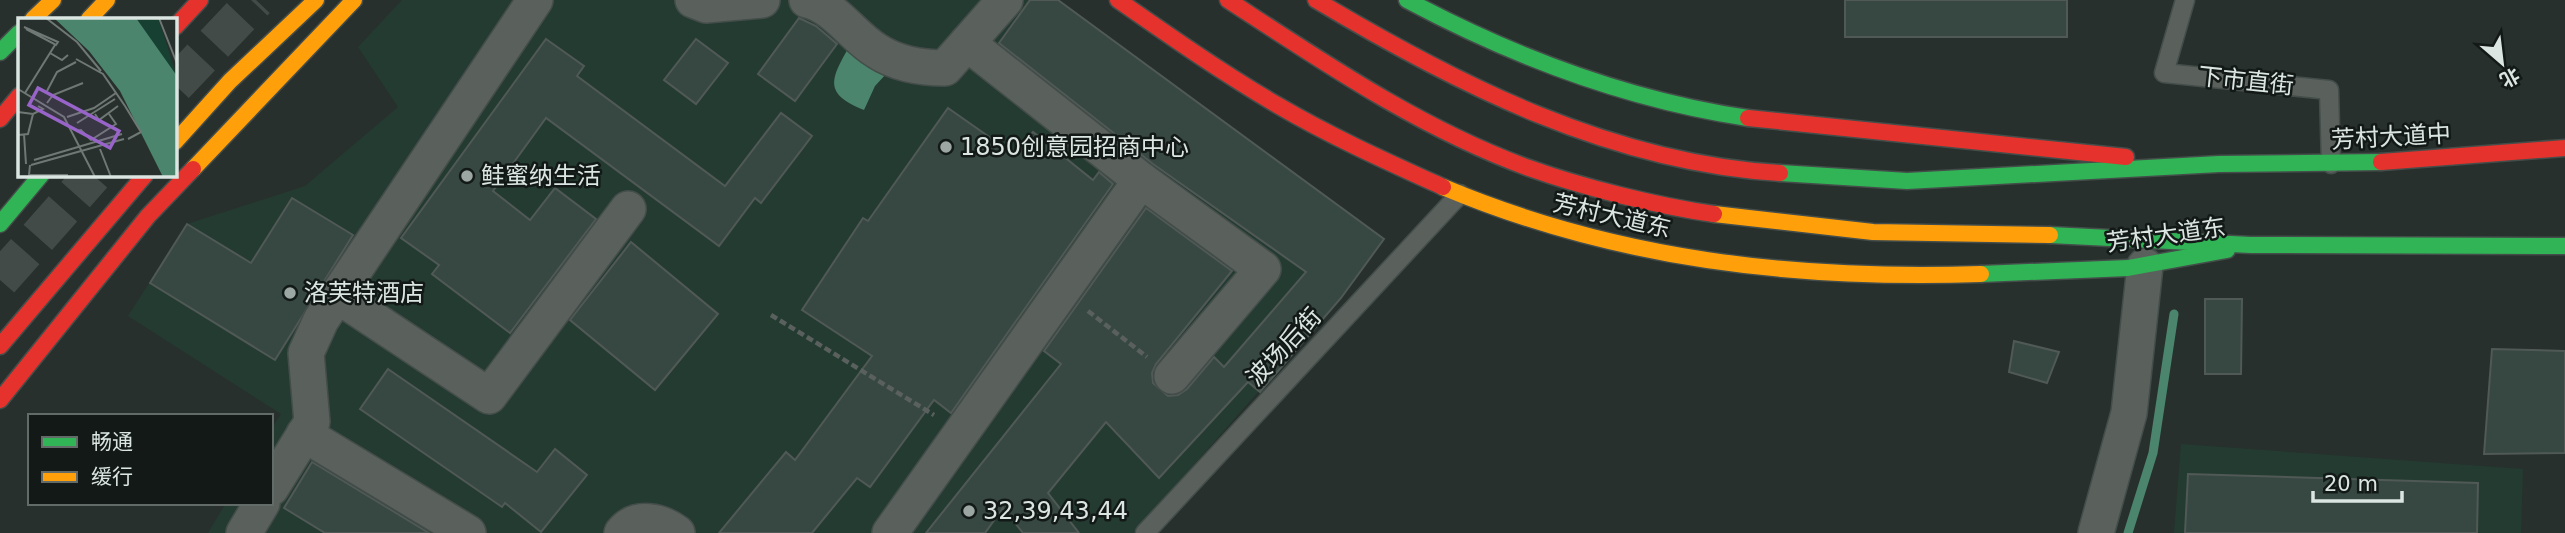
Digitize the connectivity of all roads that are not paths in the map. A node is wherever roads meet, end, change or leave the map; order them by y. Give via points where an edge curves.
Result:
1 (52, 0) edge
2 (107, 0) edge
3 (200, 0) edge
4 (316, 0) edge
5 (354, 0) edge
6 (535, 0) edge
7 (693, 0) edge
8 (762, 0) edge
9 (807, 0) edge
10 (1005, 0) edge
11 (1118, 0) edge
12 (1228, 0) edge
13 (1316, 0) edge
14 (1406, 0) edge
15 (2185, 0) edge
16 (34, 18) edge
17 (90, 18) edge
18 (177, 25) edge
19 (18, 34) edge
20 (967, 43) junction
21 (0, 52) edge
22 (18, 97) edge
23 (0, 119) edge
24 (177, 140) edge
25 (2565, 148) edge
26 (2219, 164) junction
27 (2331, 164) junction
28 (39, 177) edge
29 (143, 177) edge
30 (1141, 180) junction
31 (1460, 194) junction
32 (628, 209) dead end
33 (0, 224) edge
34 (2251, 245) junction
35 (2565, 246) edge
36 (2146, 266) junction
37 (338, 296) junction
38 (0, 346) edge
39 (1172, 376) road end
40 (0, 400) edge
41 (304, 434) junction
42 (273, 485) edge
43 (261, 505) edge
44 (244, 533) edge
45 (468, 533) edge
46 (622, 533) edge
47 (677, 533) edge
48 (890, 533) edge
49 (1145, 533) edge
50 (2096, 533) edge

1 - 16 main road
2 - 17 main road
3 - 18 main road
4 - 24 main road via 230,81
5 - 40 main road via 148,216
6 - 37 street
7 - 8 street via 706,5
9 - 20 street via 821,4 877,52 919,68 945,68
10 - 20 street
11 - 31 main road, 芳村大道东 via 1199,59 1331,138
12 - 34 main road, 芳村大道东 via 1345,76 1462,138 1529,168 1676,209 1873,232 2077,235
13 - 26 main road via 1401,51 1543,118 1668,158 1743,171 1907,181
14 - 26 main road via 1572,74 1642,96 1761,121 2011,148
15 - 27 lane, 下市直街 via 2164,73 2329,90
19 - 21 main road
20 - 30 street
22 - 23 main road
25 - 27 main road, 芳村大道中
26 - 27 main road, 芳村大道中
28 - 33 main road
29 - 38 main road
30 - 39 street via 1263,270
30 - 48 street
31 - 36 main road, 芳村大道东 via 1557,229 1694,257 1804,273 1943,275
31 - 49 lane, 波场后街
32 - 37 street via 489,396
34 - 35 main road
34 - 36 main road, 芳村大道东
36 - 50 street via 2129,414
37 - 41 street via 306,353 312,422
41 - 42 street
41 - 45 street
43 - 44 street
46 - 47 street via 628,526 648,521

